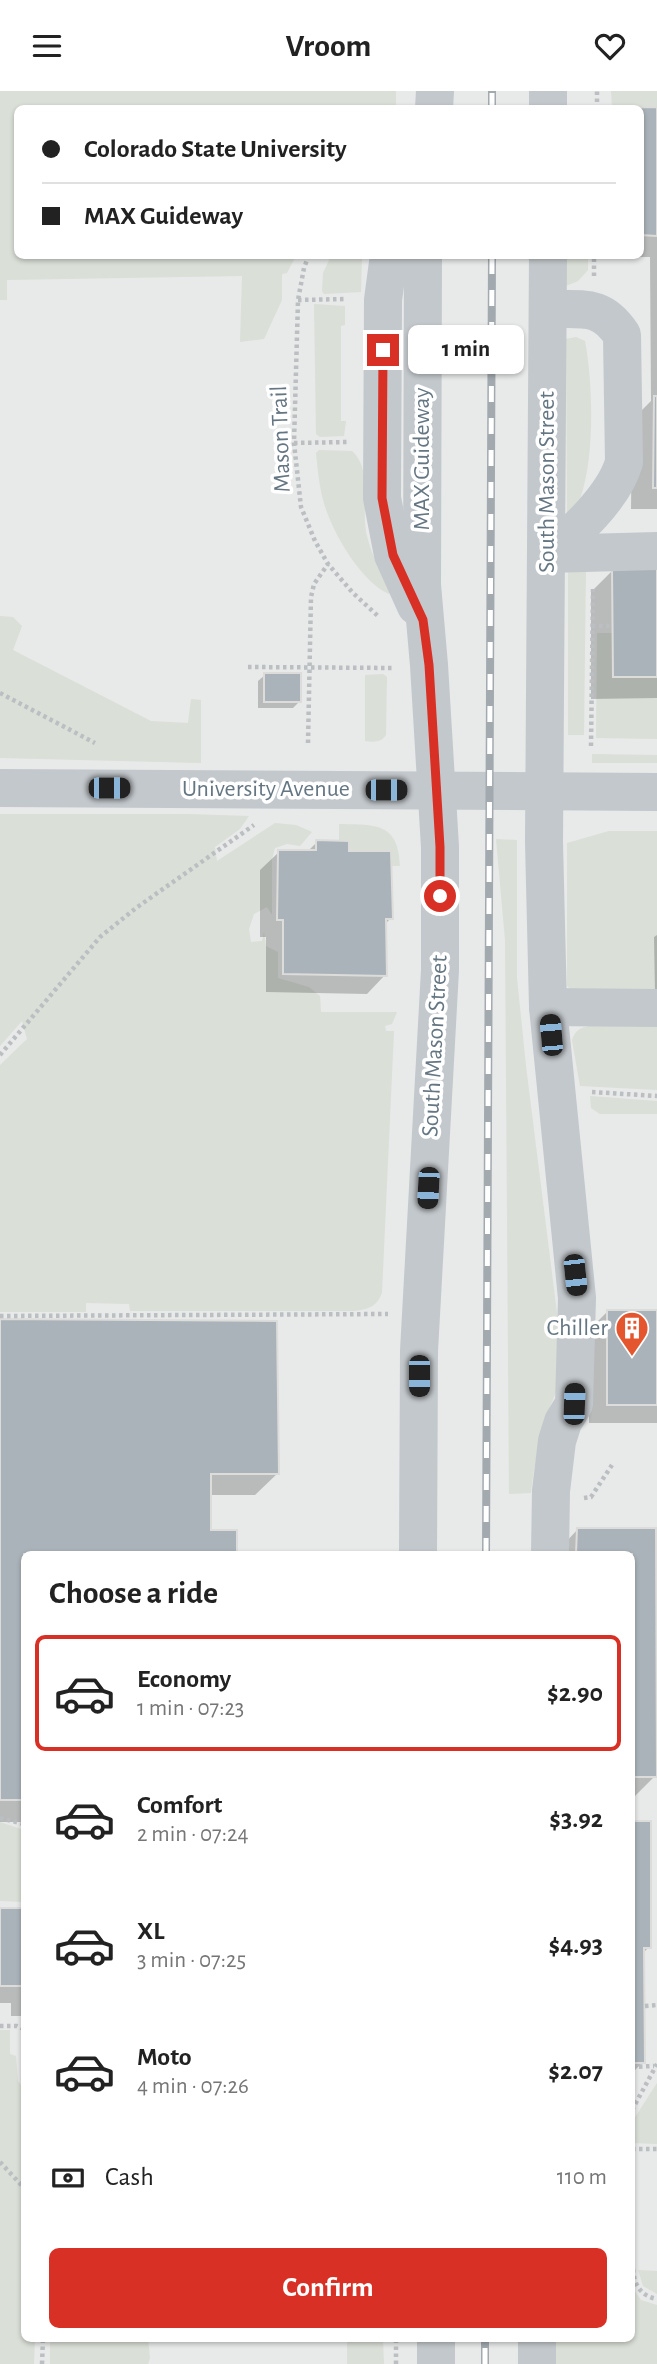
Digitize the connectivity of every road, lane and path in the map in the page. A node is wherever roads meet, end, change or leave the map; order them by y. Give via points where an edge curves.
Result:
1 (307, 259) edge
2 (388, 259) edge
3 (423, 259) edge
4 (548, 259) edge
5 (352, 299) dead end
6 (298, 300) junction
7 (548, 309) junction
8 (362, 442) dead end
9 (294, 443) junction
10 (657, 551) edge
11 (593, 553) junction
12 (547, 554) junction
13 (328, 563) junction
14 (423, 620) junction
15 (386, 625) dead end
16 (592, 626) junction
17 (613, 626) dead end
18 (395, 655) dead end
19 (248, 667) dead end
20 (310, 667) junction
21 (0, 693) edge
22 (95, 743) dead end
23 (308, 743) dead end
24 (591, 746) dead end
25 (0, 787) edge
26 (436, 791) junction
27 (545, 792) junction
28 (657, 792) edge
29 (261, 819) dead end
30 (548, 1007) junction
31 (657, 1008) edge
32 (0, 1055) edge
33 (556, 1090) junction
34 (657, 1096) edge
35 (391, 1314) dead end
36 (0, 1316) edge
37 (612, 1465) dead end
38 (578, 1499) dead end
39 (418, 1551) edge
40 (550, 1551) edge
41 (0, 1818) edge
42 (21, 1823) edge
43 (657, 2005) edge
44 (645, 2006) dead end
45 (0, 2026) edge
46 (21, 2028) edge
47 (656, 2065) edge
48 (635, 2067) edge
49 (635, 2104) edge
50 (635, 2149) edge
51 (657, 2149) edge
52 (0, 2162) edge
53 (21, 2185) edge
54 (635, 2279) edge
55 (657, 2299) edge
56 (43, 2342) edge
57 (396, 2342) edge
58 (436, 2342) edge
59 (537, 2342) edge
60 (42, 2364) edge
61 (396, 2364) edge
62 (436, 2364) edge
63 (537, 2364) edge

1 - 6 path, Mason Trail
2 - 14 street, MAX Guideway via 383,300 382,498 393,555
3 - 14 street, MAX Guideway
4 - 7 street, South Mason Street
5 - 6 path
6 - 9 path, Mason Trail
7 - 12 street, South Mason Street
7 - 12 street via 593,310 612,319 622,335 624,462 620,477 594,509
8 - 9 path
9 - 13 path, Mason Trail via 301,507
10 - 11 street
11 - 12 street
11 - 16 path
12 - 27 street, South Mason Street
13 - 15 path, Mason Trail
13 - 20 path via 311,597
14 - 26 street, MAX Guideway
16 - 17 path
16 - 24 path
18 - 20 path via 397,669
19 - 20 path
20 - 23 path
21 - 22 path
25 - 26 street, University Avenue
26 - 27 street, University Avenue
26 - 39 street, South Mason Street via 440,970 419,1352
27 - 28 street, University Avenue
27 - 30 street, South Mason Street
29 - 32 path via 100,937
30 - 31 street
30 - 33 street, South Mason Street
33 - 34 path
33 - 40 street, South Mason Street via 577,1298 574,1404 557,1441
35 - 36 path
37 - 38 path via 591,1497
41 - 42 path
43 - 44 path
45 - 46 path
47 - 48 path
47 - 49 path
50 - 51 path
52 - 53 path
54 - 55 path via 641,2292
56 - 60 path
57 - 61 path
58 - 62 street
59 - 63 street

